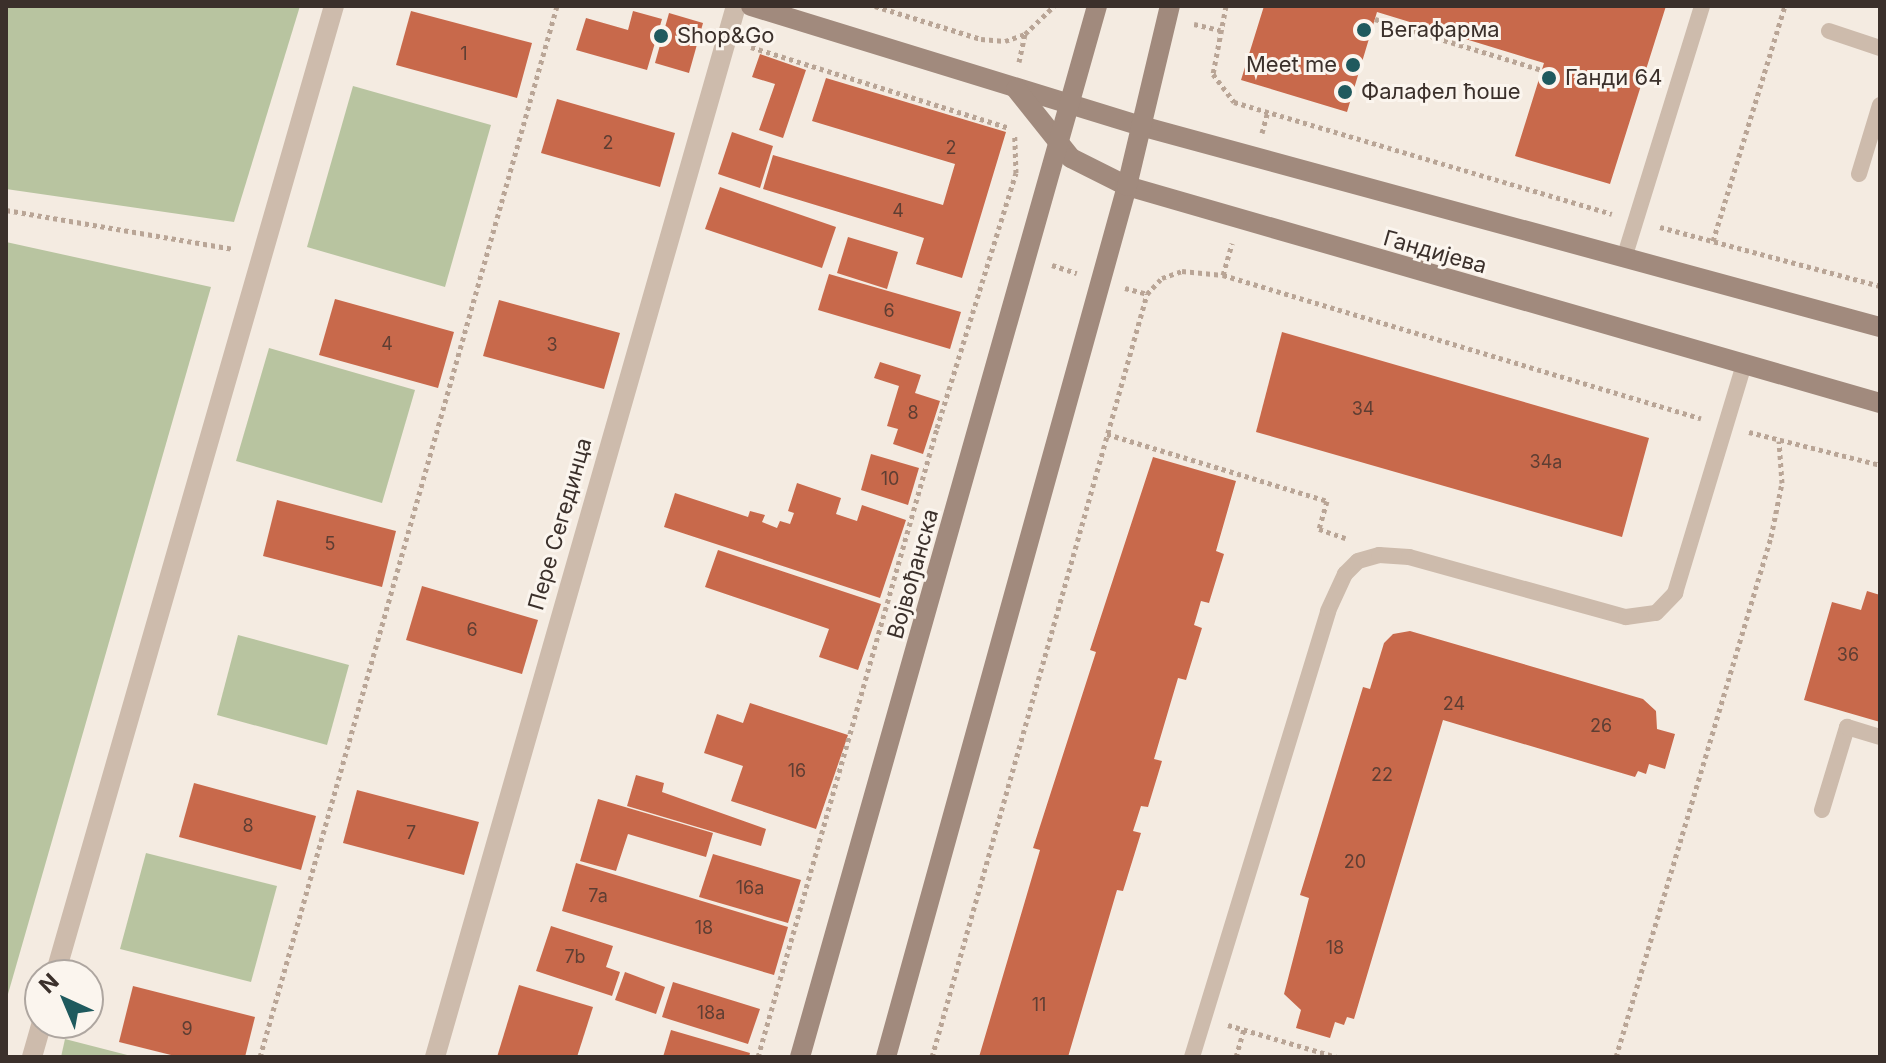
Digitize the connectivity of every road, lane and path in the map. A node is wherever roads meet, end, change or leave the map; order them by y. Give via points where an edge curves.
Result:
1 (334, 6) edge
2 (557, 6) edge
3 (736, 6) edge
4 (751, 6) edge
5 (875, 6) edge
6 (1054, 6) edge
7 (1097, 6) edge
8 (1170, 6) edge
9 (1226, 6) edge
10 (1702, 6) edge
11 (1785, 6) edge
12 (1375, 19) dead end
13 (1829, 31) dead end
14 (726, 39) junction
15 (1880, 48) edge
16 (1542, 70) dead end
17 (1014, 86) junction
18 (1073, 105) junction
19 (1880, 105) edge
20 (1141, 126) junction
21 (1061, 148) junction
22 (1859, 174) dead end
23 (1127, 186) junction
24 (6, 210) edge
25 (1636, 221) junction
26 (1713, 241) junction
27 (994, 246) junction
28 (259, 253) junction
29 (1625, 255) junction
30 (1029, 258) junction
31 (1101, 280) junction
32 (1880, 286) edge
33 (1147, 294) junction
34 (1880, 327) edge
35 (1744, 365) junction
36 (1880, 403) edge
37 (1726, 426) junction
38 (1107, 434) junction
39 (1779, 441) junction
40 (1880, 465) edge
41 (1358, 561) junction
42 (1880, 737) edge
43 (1822, 810) dead end
44 (60, 959) edge
45 (1204, 1018) junction
46 (1244, 1029) junction
47 (260, 1057) edge
48 (435, 1057) edge
49 (758, 1057) edge
50 (800, 1057) edge
51 (886, 1057) edge
52 (932, 1057) edge
53 (1192, 1057) edge
54 (1236, 1057) edge
55 (1337, 1057) edge
56 (1616, 1057) edge

1 - 28 street
2 - 47 path
3 - 14 street, Пере Сегединца
4 - 17 main road, Гандијева
5 - 6 path via 981,39 1005,41 1025,34
7 - 18 main road, Војвођанска
8 - 20 main road
9 - 25 path via 1213,74 1234,102
10 - 25 lane
11 - 26 path
12 - 16 path
13 - 15 lane
14 - 27 path via 1006,126 1017,140 1018,159
14 - 48 street, Пере Сегединца
17 - 18 main road, Гандијева
17 - 21 main road, Гандијева
18 - 20 main road, Гандијева
18 - 21 main road, Војвођанска
19 - 22 lane
20 - 23 main road
20 - 29 main road, Гандијева
21 - 23 main road, Гандијева
21 - 30 main road, Војвођанска
23 - 31 main road
23 - 35 main road, Гандијева
24 - 28 path
25 - 26 path
25 - 29 lane
26 - 32 path
27 - 30 path
27 - 49 path
28 - 44 street
29 - 34 main road, Гандијева
30 - 31 path
30 - 50 main road, Војвођанска
31 - 33 path
31 - 51 main road
33 - 37 path via 1162,278 1182,271 1223,275
33 - 38 path
35 - 36 main road, Гандијева
35 - 37 lane
37 - 39 path
37 - 41 lane via 1675,593 1643,618 1409,557 1379,555
38 - 41 path via 1327,501 1319,529 1346,538
38 - 52 path
39 - 40 path
39 - 56 path via 1782,483 1771,537
41 - 45 lane via 1345,574 1328,611
42 - 43 lane via 1847,727
45 - 46 path
45 - 53 lane
46 - 54 path
46 - 55 path

